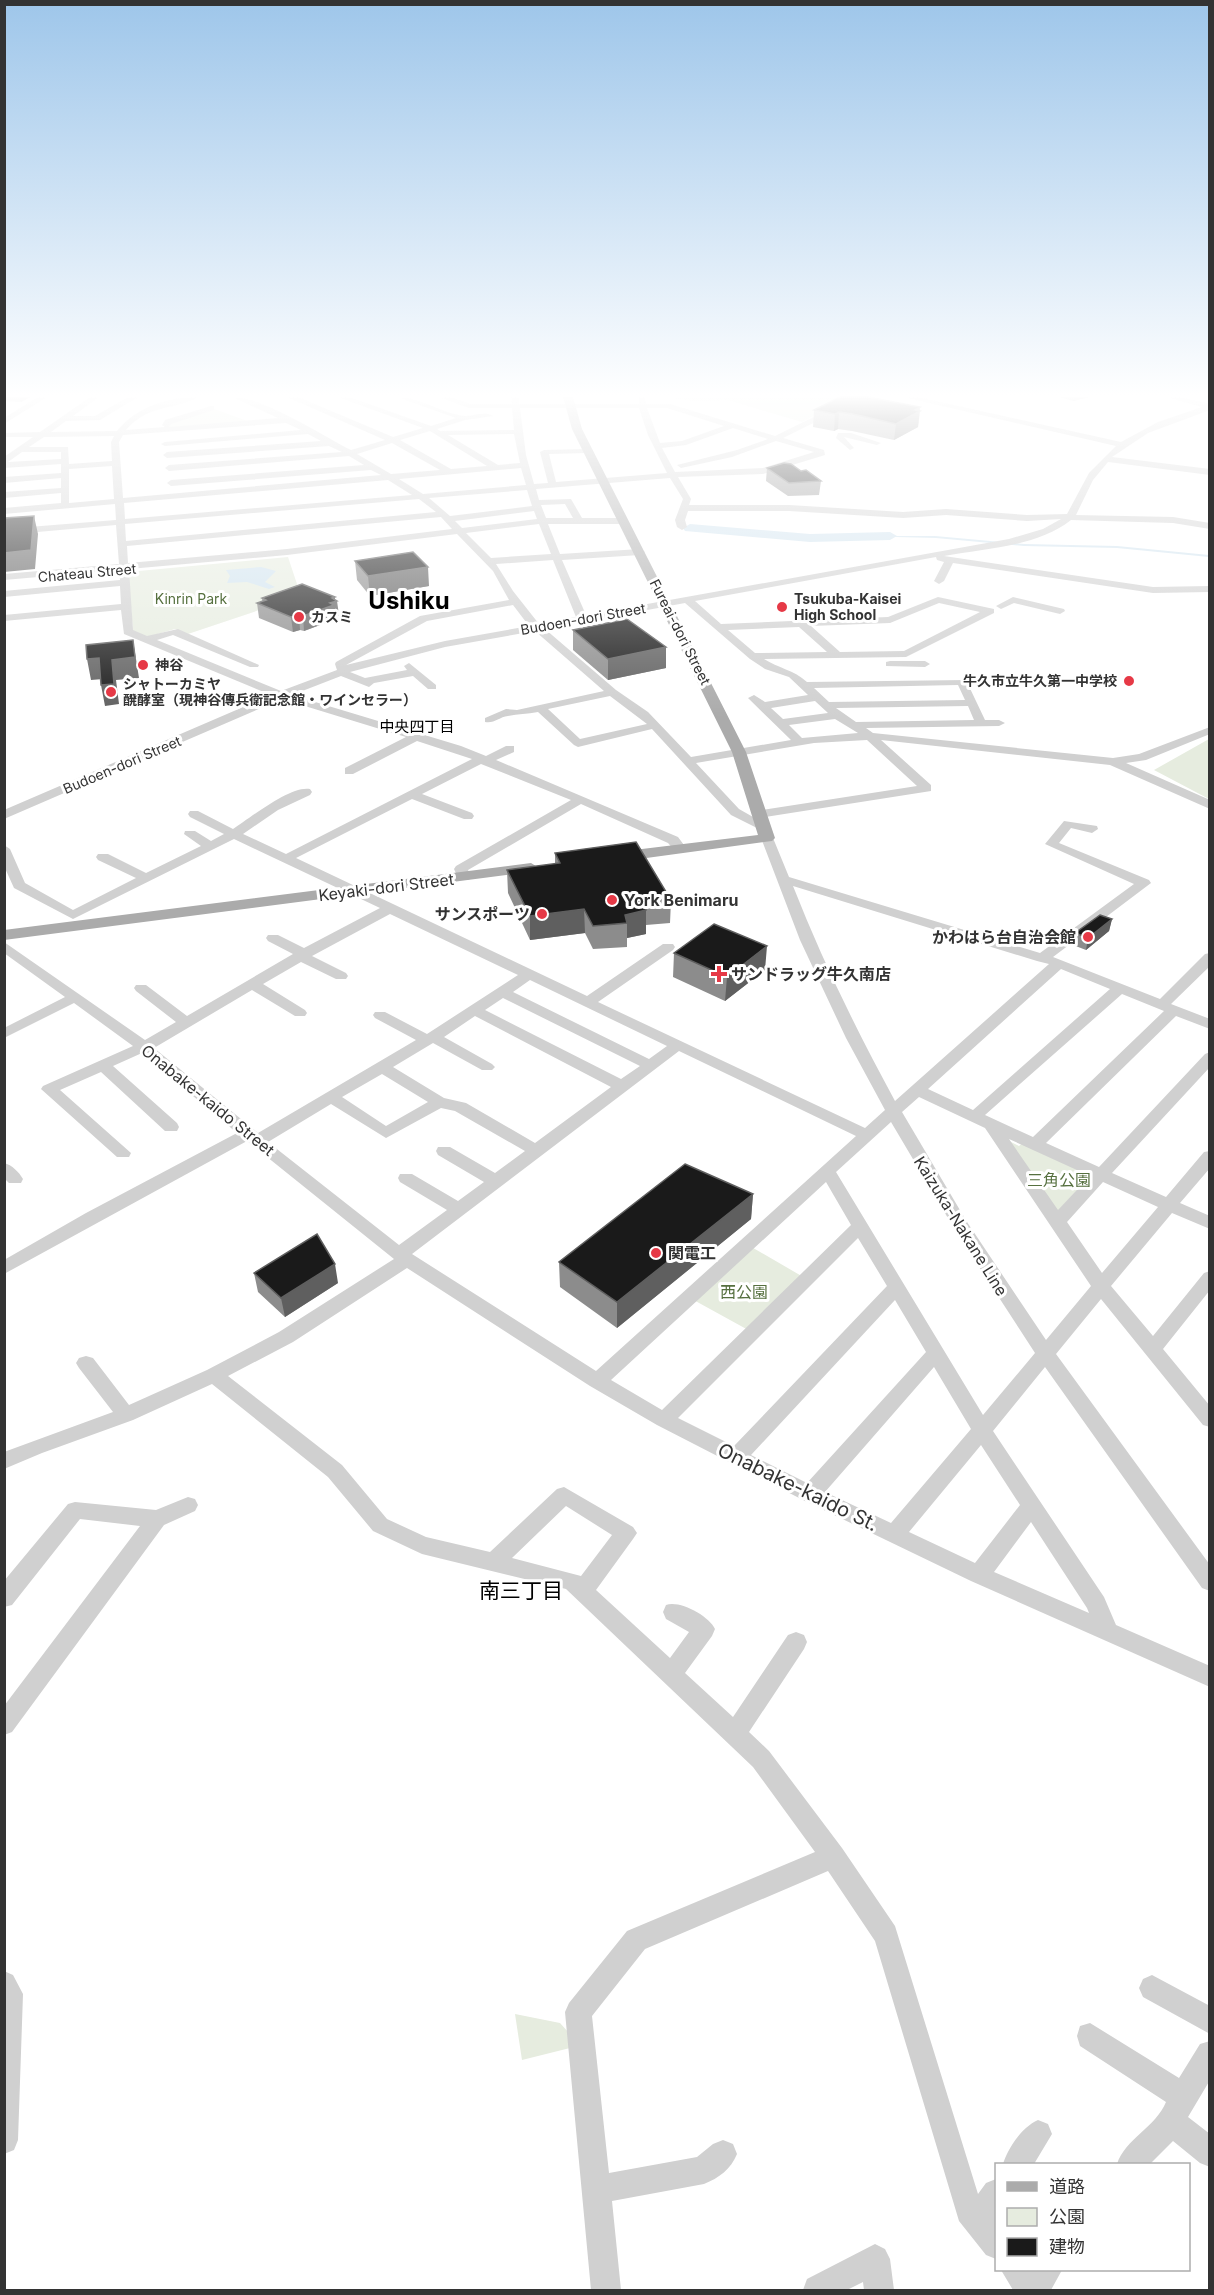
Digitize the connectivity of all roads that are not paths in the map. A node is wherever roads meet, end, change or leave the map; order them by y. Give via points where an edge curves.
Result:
1 (85, 504) edge
2 (118, 504) edge
3 (273, 504) edge
4 (334, 504) edge
5 (431, 504) edge
6 (544, 504) edge
7 (570, 504) edge
8 (615, 504) edge
9 (685, 504) edge
10 (1077, 504) edge
11 (537, 505) junction
12 (65, 506) joint
13 (684, 508) junction
14 (274, 509) junction
15 (4, 511) edge
16 (446, 517) junction
17 (1070, 517) junction
18 (543, 521) junction
19 (579, 521) junction
20 (623, 521) junction
21 (119, 522) junction
22 (1209, 526) edge
23 (682, 527) dead end
24 (280, 530) junction
25 (4, 532) edge
26 (458, 534) junction
27 (121, 544) junction
28 (286, 552) junction
29 (640, 552) junction
30 (927, 556) junction
31 (558, 557) junction
32 (950, 560) junction
33 (490, 561) junction
34 (123, 569) junction
35 (4, 578) edge
36 (939, 581) dead end
37 (124, 583) junction
38 (1209, 589) edge
39 (932, 591) dead end
40 (4, 594) edge
41 (687, 600) junction
42 (515, 602) junction
43 (666, 604) junction
44 (1001, 606) junction
45 (126, 607) junction
46 (1060, 611) dead end
47 (989, 612) junction
48 (4, 618) edge
49 (424, 618) junction
50 (582, 619) junction
51 (801, 623) junction
52 (536, 627) junction
53 (719, 627) junction
54 (146, 640) junction
55 (445, 644) junction
56 (398, 655) junction
57 (837, 655) junction
58 (753, 656) junction
59 (925, 664) dead end
60 (769, 667) junction
61 (342, 670) junction
62 (415, 672) junction
63 (231, 675) junction
64 (881, 679) junction
65 (805, 685) junction
66 (432, 687) dead end
67 (612, 692) junction
68 (281, 696) junction
69 (821, 701) junction
70 (972, 703) junction
71 (891, 705) junction
72 (540, 708) junction
73 (837, 715) junction
74 (489, 720) dead end
75 (781, 723) junction
76 (981, 723) junction
77 (999, 723) dead end
78 (655, 725) junction
79 (852, 725) junction
80 (899, 725) junction
81 (1209, 730) edge
82 (870, 736) junction
83 (416, 737) junction
84 (903, 738) junction
85 (799, 741) junction
86 (510, 749) dead end
87 (740, 752) junction
88 (483, 760) junction
89 (689, 761) junction
90 (1113, 762) junction
91 (349, 771) dead end
92 (306, 792) dead end
93 (413, 795) junction
94 (581, 799) junction
95 (1209, 805) edge
96 (194, 814) dead end
97 (4, 815) edge
98 (468, 816) dead end
99 (763, 826) junction
100 (1092, 829) dead end
101 (190, 834) dead end
102 (234, 834) junction
103 (211, 846) junction
104 (4, 849) edge
105 (681, 849) junction
106 (104, 857) dead end
107 (285, 859) junction
108 (601, 859) edge
109 (544, 866) edge
110 (464, 877) junction
111 (146, 878) junction
112 (783, 879) junction
113 (351, 891) junction
114 (389, 909) junction
115 (73, 921) junction
116 (4, 935) edge
117 (273, 938) dead end
118 (4, 946) edge
119 (668, 947) dead end
120 (303, 955) junction
121 (21, 957) junction
122 (1209, 957) edge
123 (1042, 958) junction
124 (1059, 963) junction
125 (4, 965) edge
126 (528, 975) junction
127 (341, 976) dead end
128 (252, 984) junction
129 (141, 988) dead end
130 (1119, 989) junction
131 (502, 992) junction
132 (75, 997) junction
133 (588, 1002) junction
134 (1167, 1008) junction
135 (474, 1010) junction
136 (300, 1013) dead end
137 (380, 1014) dead end
138 (186, 1022) junction
139 (1209, 1025) edge
140 (4, 1034) edge
141 (430, 1039) junction
142 (676, 1046) junction
143 (144, 1047) junction
144 (1209, 1057) edge
145 (102, 1065) junction
146 (650, 1065) junction
147 (488, 1066) dead end
148 (382, 1067) junction
149 (622, 1086) junction
150 (917, 1090) junction
151 (332, 1097) junction
152 (438, 1102) junction
153 (892, 1114) junction
154 (974, 1117) junction
155 (992, 1126) junction
156 (171, 1127) dead end
157 (867, 1135) junction
158 (253, 1137) junction
159 (1036, 1144) junction
160 (444, 1151) dead end
161 (536, 1151) junction
162 (123, 1153) dead end
163 (1209, 1156) edge
164 (827, 1170) junction
165 (1102, 1174) junction
166 (406, 1178) dead end
167 (496, 1181) junction
168 (1168, 1205) junction
169 (458, 1208) junction
170 (1058, 1221) junction
171 (1209, 1223) edge
172 (861, 1226) junction
173 (403, 1256) junction
174 (4, 1268) edge
175 (1209, 1278) edge
176 (898, 1286) junction
177 (1101, 1286) junction
178 (1153, 1349) junction
179 (935, 1354) junction
180 (1045, 1355) junction
181 (86, 1362) dead end
182 (214, 1375) junction
183 (597, 1381) junction
184 (126, 1415) junction
185 (664, 1420) junction
186 (1209, 1420) edge
187 (981, 1429) junction
188 (736, 1456) junction
189 (4, 1461) edge
190 (810, 1494) junction
191 (188, 1505) dead end
192 (1031, 1506) junction
193 (157, 1519) junction
194 (894, 1535) junction
195 (494, 1562) junction
196 (979, 1575) junction
197 (1209, 1582) edge
198 (583, 1590) junction
199 (4, 1598) edge
200 (674, 1612) dead end
201 (1107, 1632) junction
202 (796, 1642) dead end
203 (672, 1673) junction
204 (1209, 1677) edge
205 (4, 1725) edge
206 (735, 1734) junction
207 (833, 1857) junction
208 (1152, 1988) dead end
209 (6, 1991) edge
210 (1209, 2021) edge
211 (1090, 2036) dead end
212 (1209, 2054) edge
213 (1183, 2097) junction
214 (1172, 2122) junction
215 (1038, 2134) dead end
216 (4, 2140) edge
217 (1209, 2153) edge
218 (723, 2154) dead end
219 (1018, 2163) edge
220 (1132, 2163) edge
221 (596, 2190) junction
222 (995, 2194) edge
223 (977, 2220) junction
224 (995, 2244) edge
225 (1017, 2271) edge
226 (1046, 2271) edge
227 (606, 2290) edge
228 (818, 2290) edge
229 (879, 2290) edge
230 (1033, 2290) edge

1 - 12 street
2 - 21 street
3 - 14 street
4 - 14 street
5 - 16 street
6 - 11 street
7 - 19 street
8 - 20 main road, Fureai-dori Street
9 - 13 street
10 - 17 street
11 - 16 street
11 - 18 street
12 - 15 street
13 - 17 street
13 - 23 street
14 - 21 street
14 - 24 street
16 - 24 street
16 - 26 street
17 - 22 street via 1173,520
17 - 30 street, Budoen-dori Street via 1033,535
18 - 19 street
18 - 26 street
18 - 31 street
19 - 20 street
20 - 29 main road, Fureai-dori Street
21 - 25 street
21 - 27 street
24 - 27 street
24 - 28 street
26 - 28 street
26 - 33 street
26 - 34 street, Chateau Street
27 - 34 street
28 - 34 street
29 - 31 street
29 - 43 main road, Fureai-dori Street
30 - 32 street
30 - 41 street, Budoen-dori Street
31 - 33 street
31 - 50 street
32 - 36 street
32 - 38 street via 1037,573 1071,586 1100,590
33 - 42 street
34 - 35 street, Chateau Street
34 - 37 street
37 - 40 street
37 - 45 street
39 - 44 street
41 - 43 street, Budoen-dori Street
41 - 53 street
42 - 49 street
42 - 52 street
43 - 50 street, Budoen-dori Street
43 - 87 main road, Fureai-dori Street
44 - 46 street via 1013,600
44 - 47 street
45 - 48 street
45 - 54 street via 128,632
47 - 51 street via 938,600 890,620
47 - 57 street via 906,654
49 - 55 street
49 - 61 street via 341,662
50 - 52 street, Budoen-dori Street
51 - 53 street
51 - 57 street
52 - 55 street, Budoen-dori Street
52 - 67 street
53 - 58 street
54 - 63 street
54 - 63 street via 174,632 254,664
55 - 56 street, Budoen-dori Street
56 - 61 street, Budoen-dori Street
56 - 62 street
57 - 58 street
58 - 60 street
59 - 60 street
60 - 65 street via 793,675
61 - 62 street via 366,683
61 - 68 street, Budoen-dori Street
62 - 66 street
63 - 68 street
64 - 65 street
64 - 70 street via 962,682
64 - 71 street
65 - 69 street
67 - 72 street
67 - 78 street
68 - 83 street
68 - 97 street, Budoen-dori Street
69 - 71 street
69 - 73 street
69 - 75 street via 758,702
70 - 71 street
70 - 76 street
71 - 80 street
72 - 74 street via 506,712
72 - 78 street via 578,743
73 - 75 street
73 - 79 street
75 - 85 street
76 - 77 street
76 - 80 street
78 - 89 street
79 - 80 street
79 - 82 street
80 - 84 street
81 - 90 street via 1142,757
82 - 84 street
82 - 85 street
82 - 99 street via 927,788
83 - 88 street
83 - 91 street
84 - 90 street
85 - 87 street
86 - 88 street
87 - 89 street
87 - 99 main road, Fureai-dori Street
88 - 93 street
88 - 94 street
89 - 99 street via 735,812
90 - 95 street
92 - 102 street via 274,807
93 - 98 street
93 - 107 street
94 - 105 street via 673,840
94 - 110 street via 461,869
96 - 102 street
99 - 105 main road
99 - 112 street, Kaizuka-Nakane Line
100 - 123 street via 1068,824 1051,844 1144,883
101 - 103 street
102 - 103 street
102 - 107 street
103 - 111 street
104 - 115 street via 19,885
105 - 108 main road
106 - 111 street
107 - 113 street
109 - 110 main road, Keyaki-dori Street
110 - 113 main road, Keyaki-dori Street
111 - 115 street
112 - 123 street
112 - 153 street, Kaizuka-Nakane Line via 810,947
113 - 114 street
113 - 115 main road, Keyaki-dori Street
114 - 120 street
114 - 126 street
115 - 116 main road, Keyaki-dori Street
117 - 120 street
118 - 121 street, Onabake-kaido Street
119 - 133 street
120 - 127 street
120 - 128 street
121 - 125 street
121 - 132 street, Onabake-kaido Street
122 - 134 street
123 - 124 street
124 - 130 street
124 - 150 street
126 - 131 street
126 - 133 street
128 - 136 street
128 - 138 street
129 - 138 street
130 - 134 street
130 - 154 street
131 - 135 street
131 - 146 street
132 - 140 street
132 - 143 street, Onabake-kaido Street
133 - 142 street
134 - 139 street
134 - 159 street
135 - 141 street
135 - 149 street
137 - 141 street
138 - 143 street
141 - 147 street
141 - 148 street
142 - 146 street
142 - 157 street
143 - 145 street
143 - 158 street, Onabake-kaido Street
144 - 165 street
145 - 156 street
145 - 162 street via 49,1089
146 - 149 street
148 - 151 street
148 - 152 street
149 - 161 street
150 - 153 street
150 - 154 street
151 - 152 street via 386,1133
151 - 158 street
152 - 161 street via 460,1107
153 - 157 street
153 - 180 street, Kaizuka-Nakane Line via 963,1234
154 - 155 street
155 - 159 street
155 - 170 street
157 - 164 street
158 - 173 street, Onabake-kaido Street
158 - 174 street via 92,1217
159 - 165 street
160 - 167 street
161 - 167 street
163 - 168 street
164 - 172 street
164 - 183 street
165 - 168 street
165 - 170 street
166 - 169 street
167 - 169 street
168 - 171 street
168 - 177 street
169 - 173 street
170 - 177 street
172 - 176 street
172 - 185 street
173 - 182 street via 286,1337
173 - 183 street, Onabake-kaido St.
175 - 178 street
176 - 179 street
176 - 188 street
177 - 178 street
177 - 180 street
178 - 186 street
179 - 187 street
179 - 190 street
180 - 187 street
180 - 197 street, Kaizuka-Nakane Line
181 - 184 street
182 - 184 street
182 - 195 street via 334,1471 380,1525 422,1545
183 - 185 street, Onabake-kaido St.
184 - 189 street
185 - 188 street, Onabake-kaido St.
187 - 192 street
187 - 194 street
188 - 190 street, Onabake-kaido St.
190 - 194 street, Onabake-kaido St.
191 - 193 street
192 - 196 street
192 - 201 street via 1096,1604
193 - 199 street via 75,1510
193 - 205 street
194 - 196 street, Onabake-kaido St.
195 - 198 street via 572,1581
195 - 198 street via 564,1495 626,1533
196 - 201 street, Onabake-kaido St.
198 - 203 street
200 - 203 street via 704,1629
201 - 204 street, Onabake-kaido St.
202 - 206 street
203 - 206 street
206 - 207 street via 760,1759
207 - 221 street via 636,1940 578,2012
207 - 223 street via 886,1935 969,2211
208 - 210 street
209 - 216 street
211 - 213 street
212 - 213 street
213 - 214 street
214 - 217 street
214 - 220 street
215 - 219 street
218 - 221 street via 704,2170
221 - 227 street
222 - 223 street
223 - 224 street
225 - 230 street
226 - 230 street
228 - 229 street via 875,2259

